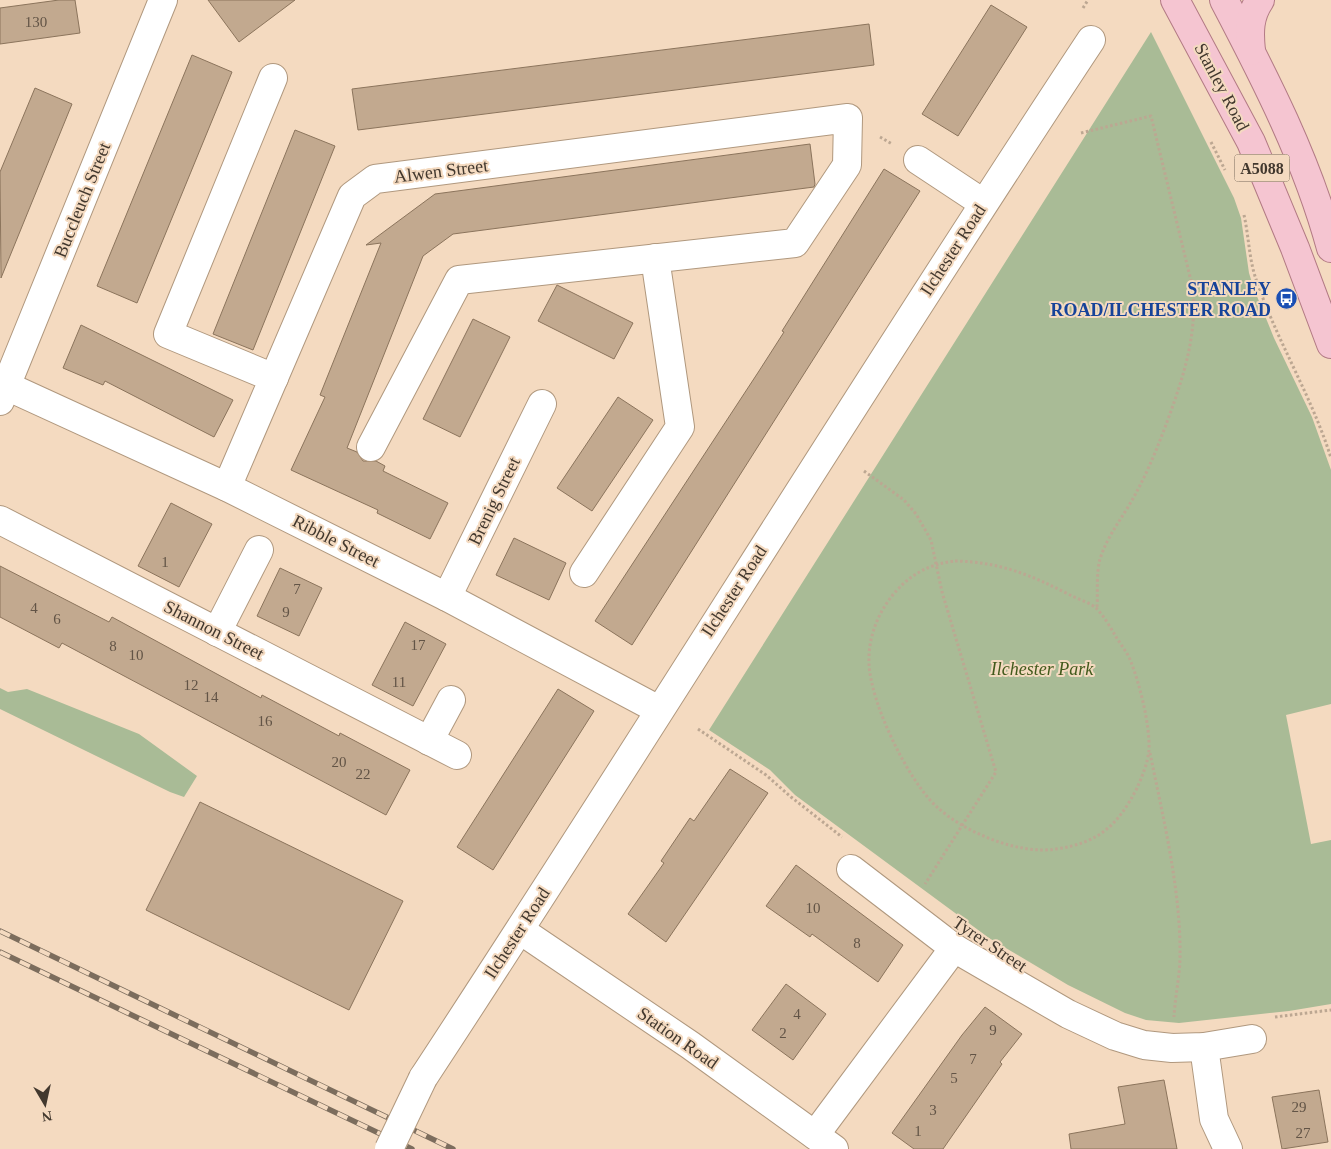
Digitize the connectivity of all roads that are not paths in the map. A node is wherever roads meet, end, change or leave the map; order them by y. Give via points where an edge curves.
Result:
1 (163, 0) edge
2 (1175, 0) edge
3 (1217, 0) edge
4 (1224, 0) edge
5 (1260, 0) edge
6 (1091, 40) dead end
7 (1251, 53) junction
8 (1210, 64) junction
9 (273, 78) dead end
10 (918, 160) road end
11 (983, 203) junction
12 (1331, 248) edge
13 (656, 258) junction
14 (1331, 344) edge
15 (274, 378) junction
16 (2, 390) edge
17 (542, 404) dead end
18 (371, 447) dead end
19 (228, 487) junction
20 (0, 520) edge
21 (259, 550) dead end
22 (584, 573) dead end
23 (447, 597) junction
24 (217, 632) junction
25 (451, 700) dead end
26 (658, 710) junction
27 (429, 741) junction
28 (457, 755) dead end
29 (851, 869) dead end
30 (520, 930) junction
31 (954, 948) junction
32 (1252, 1039) dead end
33 (1204, 1047) junction
34 (824, 1142) edge
35 (389, 1149) edge
36 (1228, 1149) edge

1 - 16 street, Buccleuch Street
2 - 8 main road, Stanley Road / A5088
3 - 8 main road via 1209,27
4 - 7 main road, A5088
5 - 7 main road, A5088 via 1254,9 1249,31
6 - 11 street, Ilchester Road
7 - 12 main road, A5088 via 1294,143
8 - 14 main road, Stanley Road / A5088 via 1251,142
9 - 15 street via 168,334
10 - 11 street
11 - 26 street, Ilchester Road
13 - 15 street, Alwen Street via 795,242 847,165 848,118 375,179 352,196
13 - 18 street via 459,280
13 - 22 street via 680,427
15 - 19 street, Alwen Street
16 - 19 street, Ribble Street
17 - 23 street, Brenig Street
19 - 23 street, Ribble Street
20 - 24 street, Shannon Street
21 - 24 street
23 - 26 street, Ribble Street
24 - 27 street, Shannon Street
25 - 27 street
26 - 30 street, Ilchester Road
27 - 28 street, Shannon Street
29 - 31 street, Tyrer Street
30 - 34 street, Station Road via 690,1045
30 - 35 street, Ilchester Road, bridge via 423,1078
31 - 33 street, Tyrer Street via 1068,1014 1115,1036 1144,1045
31 - 34 street, Tyrer Street
32 - 33 street, Tyrer Street
33 - 36 street via 1214,1119

